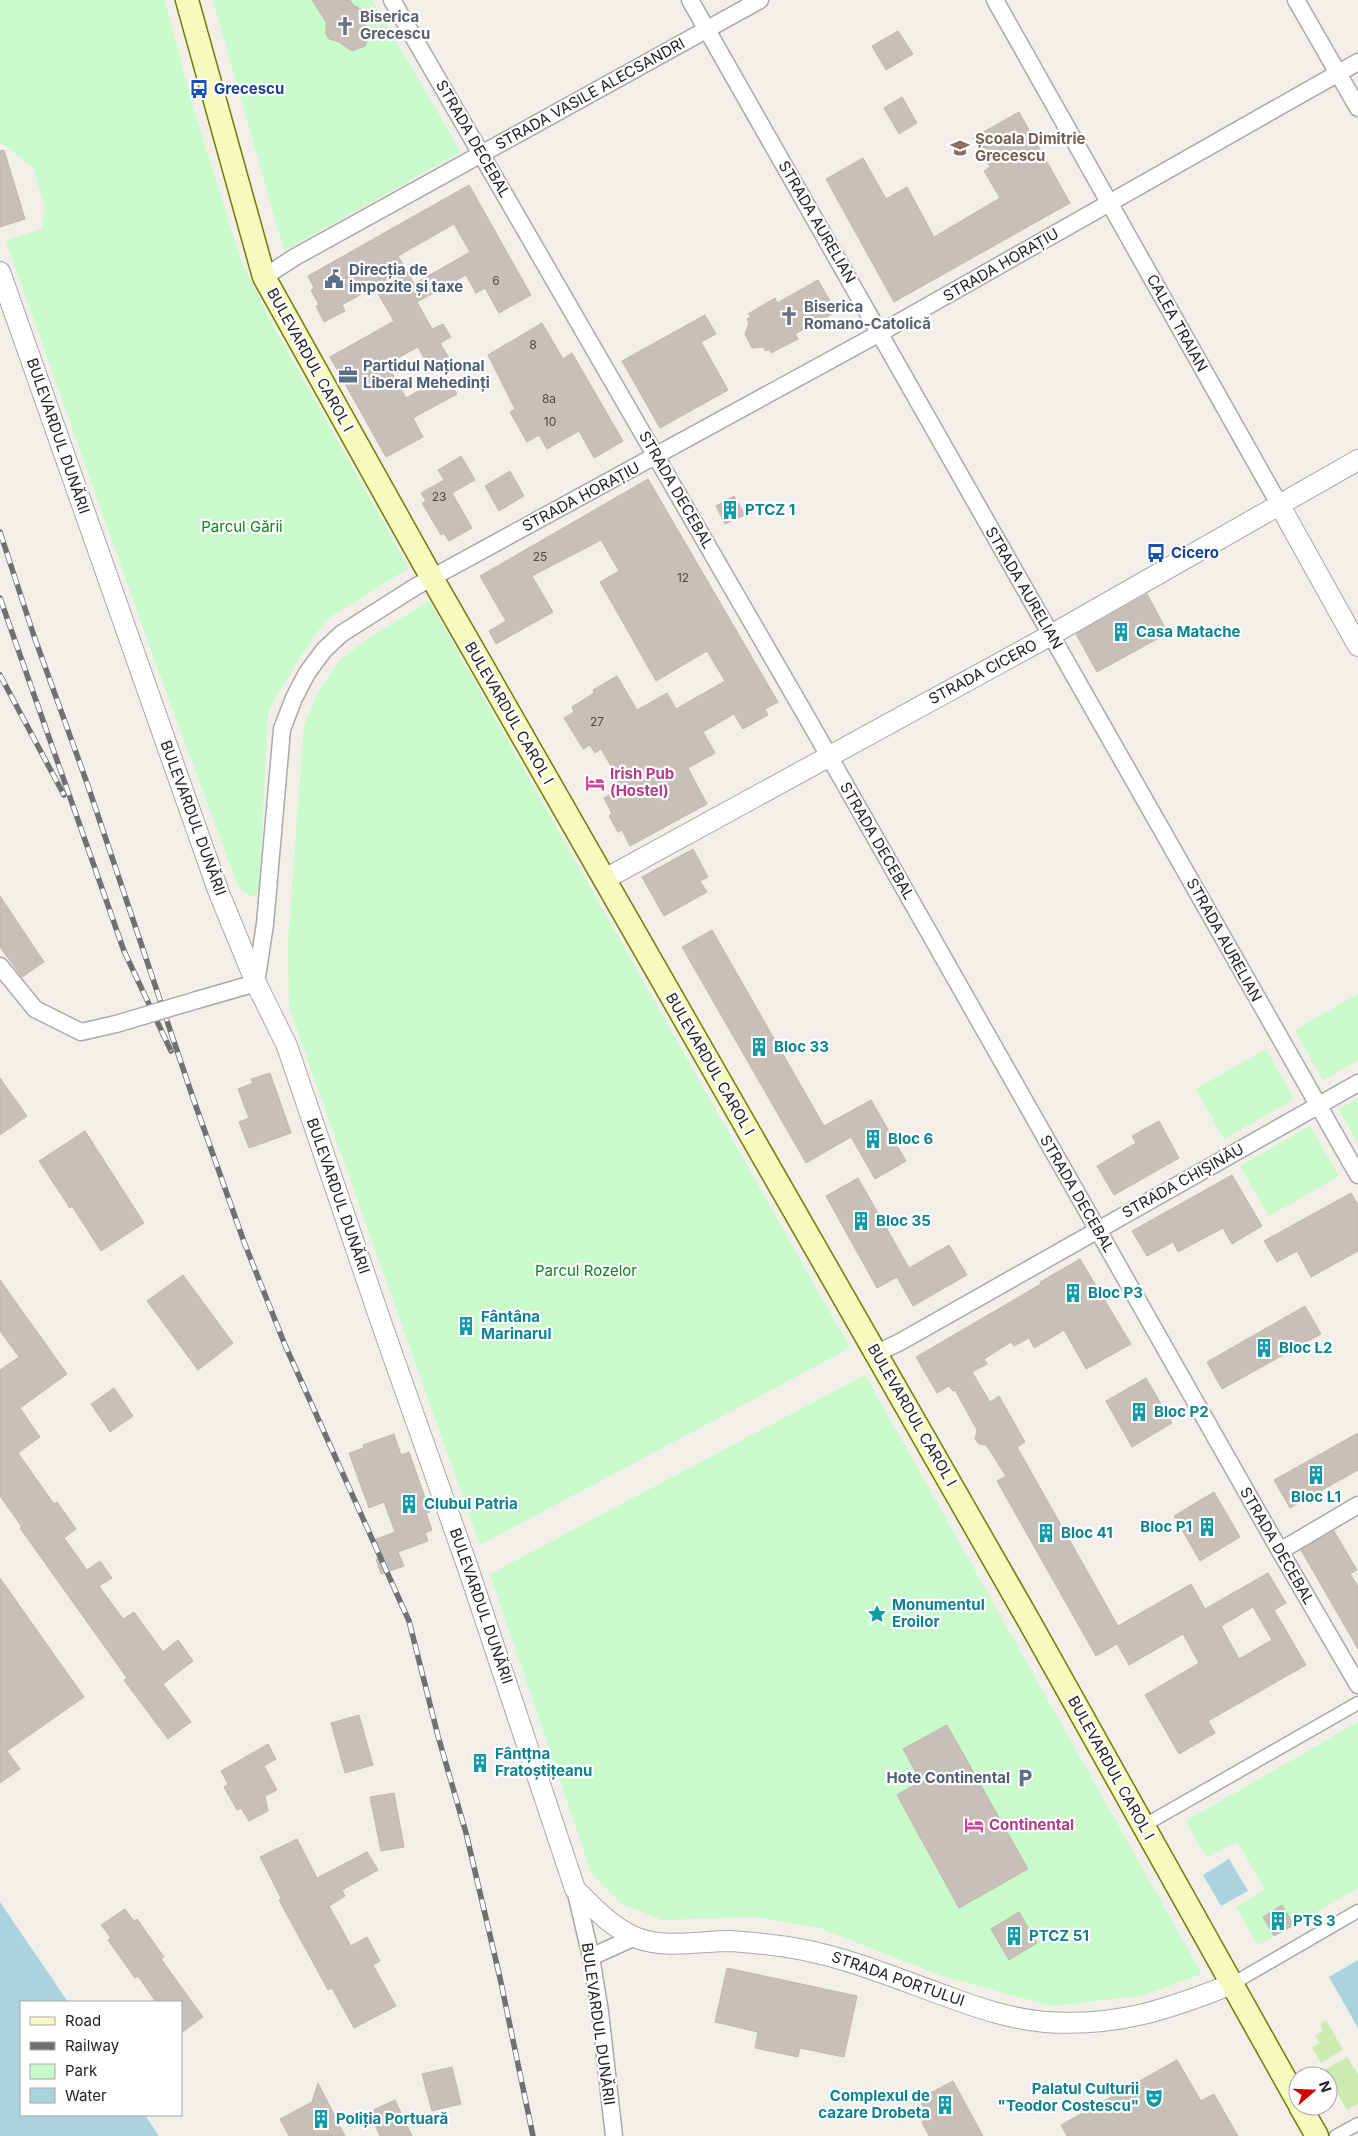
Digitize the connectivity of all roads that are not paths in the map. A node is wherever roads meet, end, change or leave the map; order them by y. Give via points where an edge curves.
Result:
1 (187, 0) edge
2 (392, 0) edge
3 (690, 0) edge
4 (760, 0) edge
5 (995, 0) edge
6 (1296, 0) edge
7 (707, 29) junction
8 (1358, 62) edge
9 (1338, 73) junction
10 (1358, 108) edge
11 (481, 154) junction
12 (1110, 203) junction
13 (0, 272) edge
14 (264, 277) junction
15 (880, 334) junction
16 (656, 456) junction
17 (1358, 460) edge
18 (1279, 504) junction
19 (432, 578) junction
20 (1051, 635) junction
21 (1358, 646) edge
22 (828, 755) junction
23 (606, 878) junction
24 (0, 966) edge
25 (256, 983) junction
26 (1358, 1083) edge
27 (1320, 1107) junction
28 (1358, 1175) edge
29 (1097, 1229) junction
30 (877, 1353) junction
31 (1358, 1505) edge
32 (1280, 1550) junction
33 (1358, 1685) edge
34 (1358, 1702) edge
35 (1144, 1826) junction
36 (574, 1889) junction
37 (1358, 1911) edge
38 (635, 1937) junction
39 (591, 1957) junction
40 (1232, 1984) junction
41 (1288, 2084) edge
42 (1306, 2116) edge
43 (1358, 2124) edge
44 (614, 2136) edge
45 (1317, 2136) edge
46 (1336, 2136) edge

1 - 14 main road, BULEVARDUL CAROL I
2 - 11 street, STRADA DECEBAL
3 - 7 street, STRADA AURELIAN
4 - 7 street, STRADA VASILE ALECSANDRI
5 - 12 street, CALEA TRAIAN
6 - 9 street
7 - 11 street, STRADA VASILE ALECSANDRI
7 - 15 street, STRADA AURELIAN
8 - 9 street, STRADA HORAȚIU
9 - 10 street
9 - 12 street, STRADA HORAȚIU
11 - 14 street, STRADA VASILE ALECSANDRI
11 - 16 street, STRADA DECEBAL
12 - 15 street, STRADA HORAȚIU
12 - 18 street, CALEA TRAIAN
13 - 25 street, BULEVARDUL DUNĂRII via 219,893
14 - 19 main road, BULEVARDUL CAROL I
15 - 16 street, STRADA HORAȚIU
15 - 20 street, STRADA AURELIAN
16 - 19 street, STRADA HORAȚIU
16 - 22 street, STRADA DECEBAL
17 - 18 street, STRADA CICERO
18 - 20 street, STRADA CICERO
18 - 21 street, CALEA TRAIAN
19 - 23 main road, BULEVARDUL CAROL I
19 - 25 street, STRADA HORAȚIU via 341,634 307,673 294,698 282,729 265,924
20 - 22 street, STRADA CICERO
20 - 27 street, STRADA AURELIAN
22 - 23 street, STRADA CICERO
22 - 29 street, STRADA DECEBAL
23 - 30 main road, BULEVARDUL CAROL I
24 - 25 street, bridge via 35,1009 82,1032
25 - 36 street, BULEVARDUL DUNĂRII via 287,1046 468,1568
26 - 27 street, STRADA CHIȘINĂU
27 - 28 street, STRADA AURELIAN
27 - 29 street, STRADA CHIȘINĂU
29 - 30 street, STRADA CHIȘINĂU
29 - 32 street, STRADA DECEBAL
30 - 35 main road, BULEVARDUL CAROL I
31 - 32 street
32 - 33 street, STRADA DECEBAL
34 - 35 street
35 - 40 main road, BULEVARDUL CAROL I
36 - 38 street, STRADA PORTULUI via 604,1918
36 - 39 street, BULEVARDUL DUNĂRII
37 - 40 street
38 - 39 street
38 - 40 street, STRADA PORTULUI via 657,1943 730,1941 821,1953 1006,2016 1045,2022 1134,2017 1185,2003
39 - 44 street, BULEVARDUL DUNĂRII
40 - 41 main road, BULEVARDUL CAROL I
42 - 45 main road
43 - 46 street

